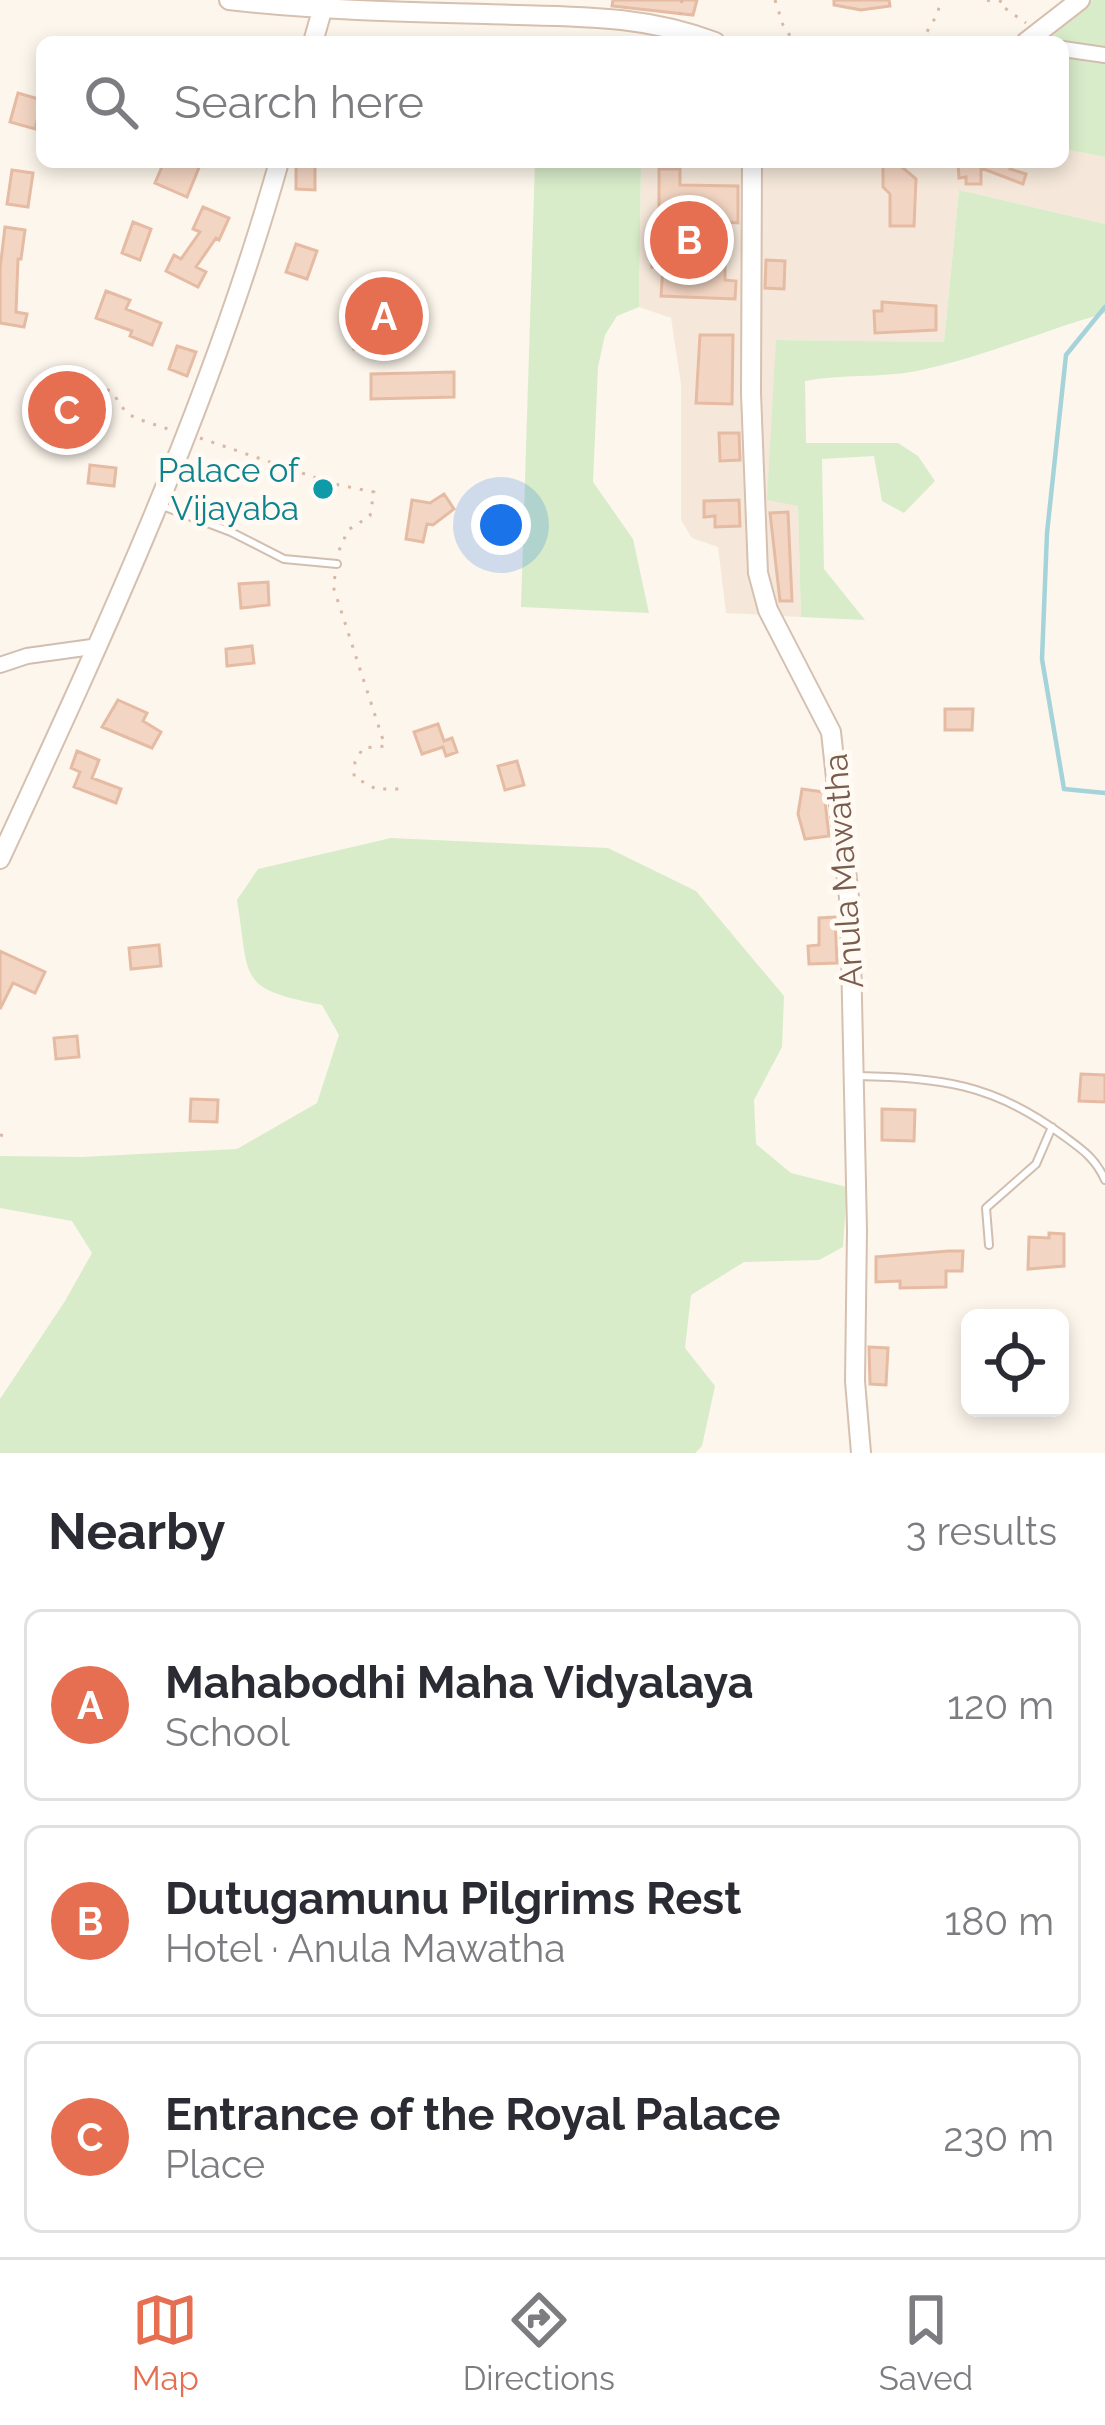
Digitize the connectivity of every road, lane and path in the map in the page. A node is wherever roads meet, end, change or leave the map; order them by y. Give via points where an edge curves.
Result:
1 (229, 0) edge
2 (775, 0) edge
3 (940, 0) edge
4 (987, 0) edge
5 (1080, 0) edge
6 (1000, 2) edge
7 (324, 4) edge
8 (315, 36) edge
9 (698, 36) edge
10 (790, 36) edge
11 (925, 36) edge
12 (1036, 36) edge
13 (1040, 36) edge
14 (1069, 50) edge
15 (1105, 55) edge
16 (277, 168) edge
17 (752, 168) edge
18 (74, 375) dead end
19 (186, 433) junction
20 (158, 505) junction
21 (337, 564) junction
22 (99, 646) junction
23 (0, 665) edge
24 (401, 789) dead end
25 (0, 859) edge
26 (854, 1076) junction
27 (1052, 1127) junction
28 (1105, 1180) edge
29 (989, 1245) dead end
30 (861, 1453) edge

1 - 7 main road
2 - 10 path
3 - 11 path
4 - 6 path
5 - 13 main road
6 - 12 path
7 - 8 main road
7 - 9 main road via 609,17
14 - 15 street
16 - 19 main road
17 - 26 main road, Anula Mawatha via 758,573 835,747
18 - 19 path via 112,392 136,418
19 - 20 main road
19 - 21 path via 374,492 370,516 342,539
20 - 21 lane via 284,560
20 - 22 main road
21 - 24 path via 333,586 385,746 363,748 354,777 376,789
22 - 23 street
22 - 25 main road
26 - 27 lane via 921,1077 974,1089 1013,1101
26 - 30 main road, Anula Mawatha
27 - 28 lane via 1096,1160
27 - 29 lane via 1036,1164 986,1208

